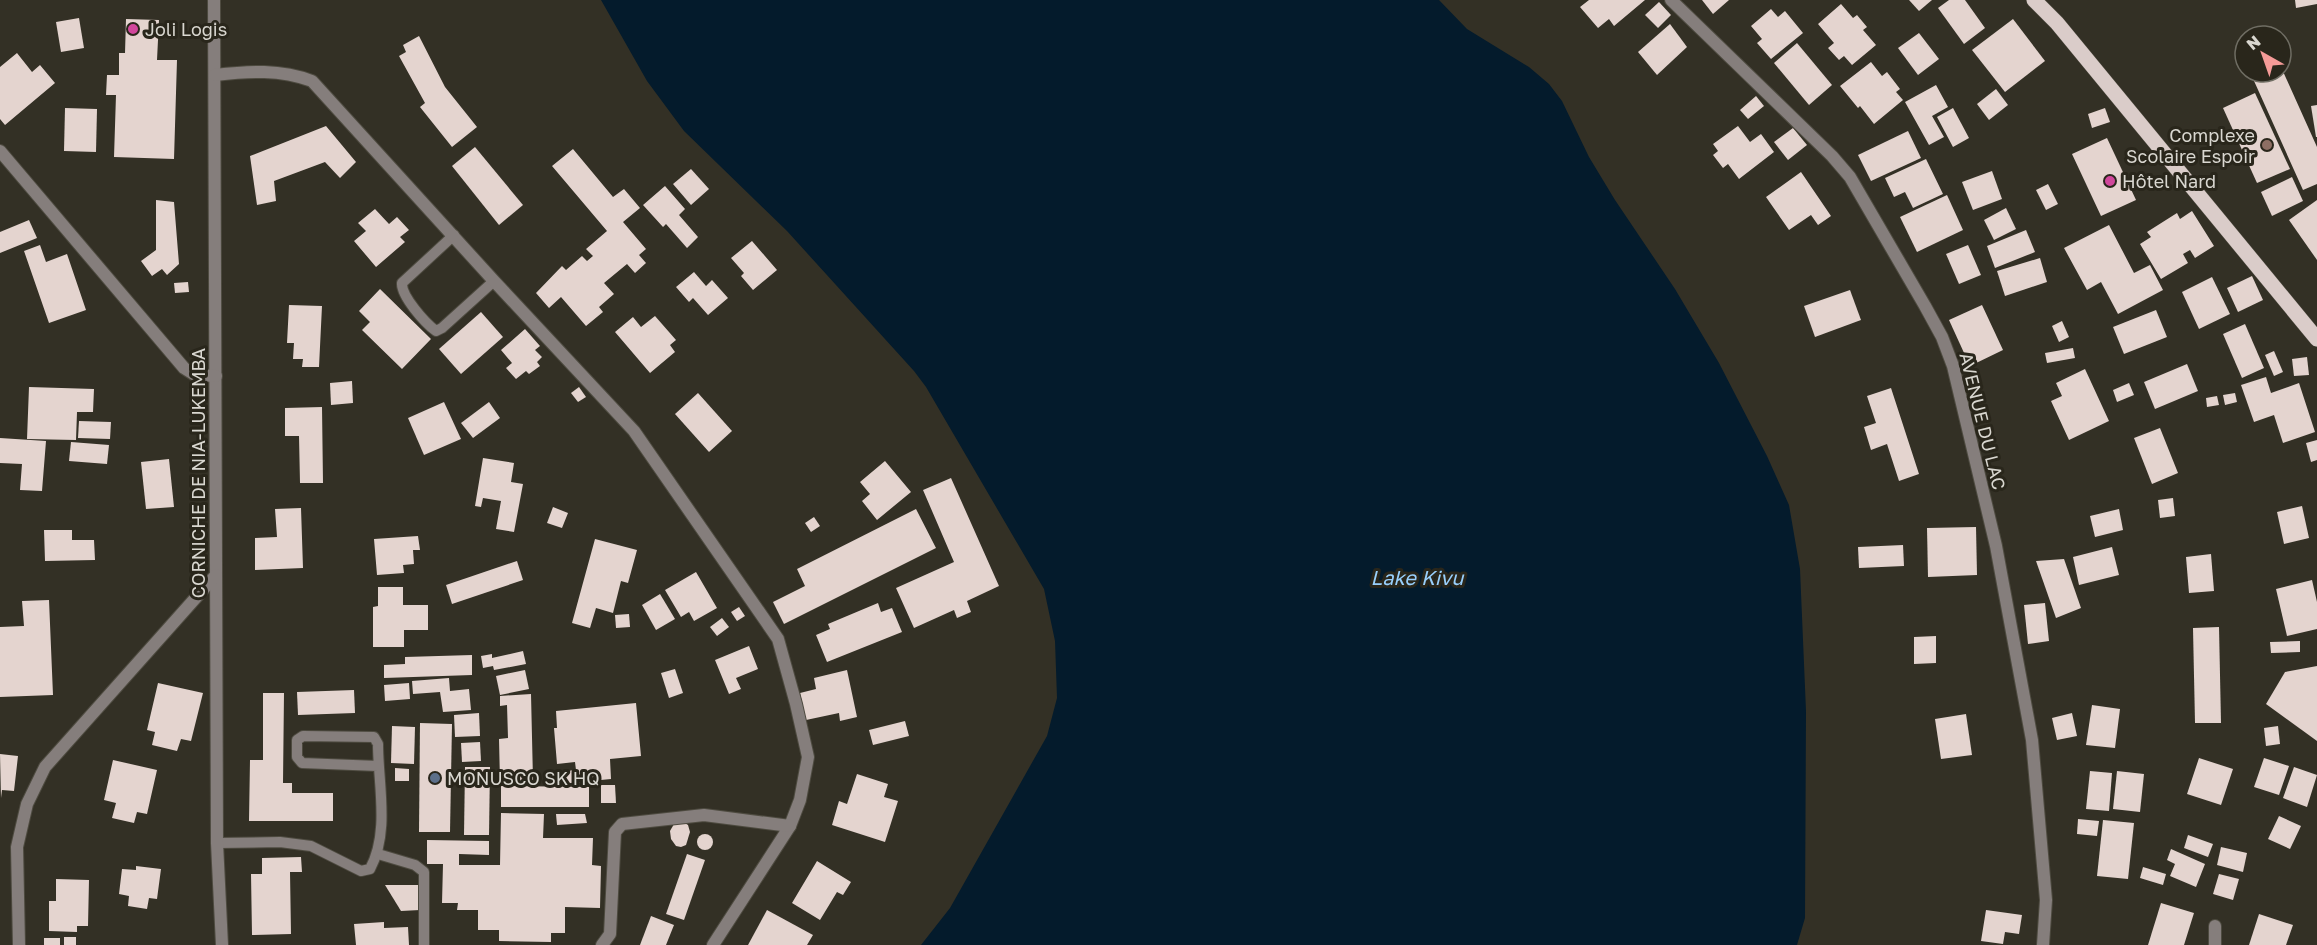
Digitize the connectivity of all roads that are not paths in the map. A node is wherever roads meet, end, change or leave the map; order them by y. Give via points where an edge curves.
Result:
1 (214, 0) edge
2 (1671, 0) edge
3 (2034, 0) edge
4 (215, 75) junction
5 (0, 151) edge
6 (454, 235) junction
7 (494, 281) junction
8 (2317, 339) edge
9 (216, 376) junction
10 (216, 575) junction
11 (378, 766) junction
12 (790, 826) junction
13 (217, 843) junction
14 (378, 854) junction
15 (2215, 926) dead end
16 (19, 945) edge
17 (222, 945) edge
18 (424, 945) edge
19 (602, 945) edge
20 (713, 945) edge
21 (2043, 945) edge
22 (2215, 945) edge

1 - 4 street, CORNICHE DE NIA-LUKEMBA
2 - 21 street, AVENUE DU LAC via 1850,177 1942,337 1953,366 1996,546 2032,740 2046,900
3 - 8 main road
4 - 6 street via 270,71 312,81
4 - 9 street, CORNICHE DE NIA-LUKEMBA
5 - 9 street via 184,368 195,375
6 - 7 street
6 - 7 lane via 402,283 406,298 430,327 436,331 442,328
7 - 12 street via 634,431 778,639 808,758 800,800
9 - 10 street, CORNICHE DE NIA-LUKEMBA
10 - 13 street, CORNICHE DE NIA-LUKEMBA
10 - 16 street via 45,767 27,804 17,847
11 - 11 lane via 302,763 297,757 297,740 303,736 374,737 378,744
11 - 14 lane via 382,803
12 - 19 street via 704,815 622,824 615,832 610,934
12 - 20 street
13 - 14 lane via 280,842 311,846 361,871 370,869
13 - 17 street, CORNICHE DE NIA-LUKEMBA
14 - 18 lane via 415,865 424,872
15 - 22 street

